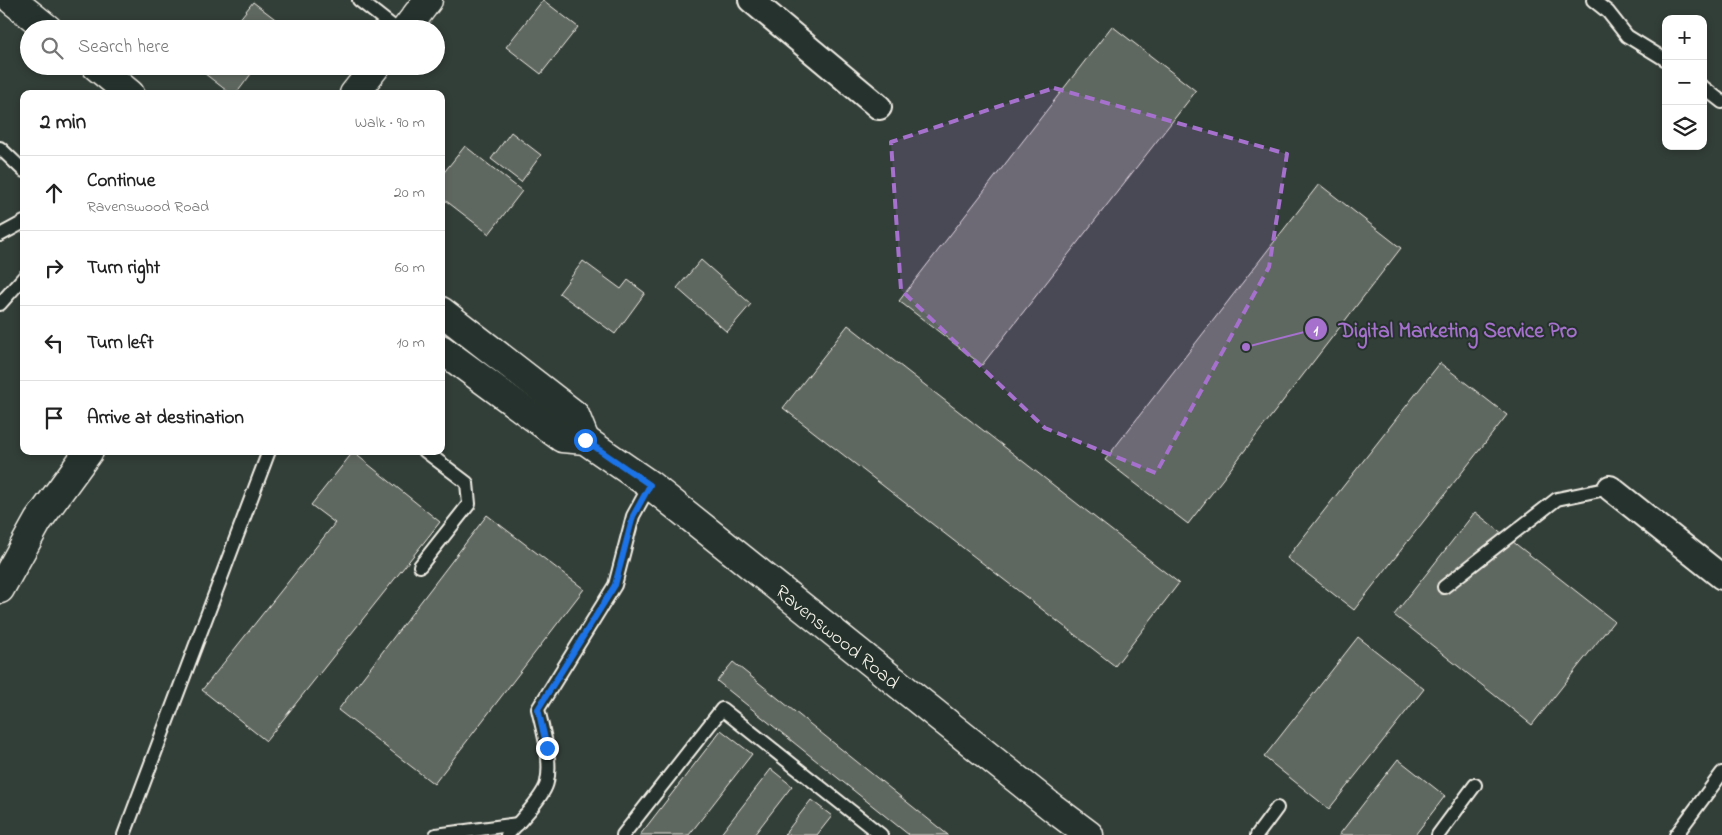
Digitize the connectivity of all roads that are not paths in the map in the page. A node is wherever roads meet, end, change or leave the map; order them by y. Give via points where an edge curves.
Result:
1 (12, 0) edge
2 (359, 0) edge
3 (428, 0) edge
4 (1593, 0) edge
5 (760, 2) edge
6 (37, 20) edge
7 (385, 20) edge
8 (413, 20) edge
9 (1662, 58) edge
10 (107, 75) edge
11 (369, 75) edge
12 (125, 90) edge
13 (357, 90) edge
14 (1707, 90) edge
15 (1722, 102) edge
16 (879, 107) dead end
17 (0, 148) edge
18 (20, 167) edge
19 (20, 224) edge
20 (0, 235) edge
21 (20, 282) edge
22 (0, 304) edge
23 (445, 314) edge
24 (445, 352) edge
25 (585, 440) junction
26 (86, 455) edge
27 (267, 455) edge
28 (430, 455) edge
29 (650, 485) junction
30 (1610, 488) joint
31 (420, 566) dead end
32 (1722, 578) edge
33 (1444, 588) dead end
34 (0, 589) edge
35 (1722, 773) edge
36 (1475, 785) dead end
37 (1277, 808) dead end
38 (518, 824) junction
39 (124, 835) edge
40 (436, 835) edge
41 (507, 835) edge
42 (624, 835) edge
43 (881, 835) edge
44 (1089, 835) edge
45 (1257, 835) edge
46 (1438, 835) edge
47 (1676, 835) edge

1 - 6 street
2 - 7 lane
3 - 8 street
4 - 9 lane via 1608,12 1627,36
5 - 16 street
10 - 12 street
11 - 13 street
14 - 15 lane
17 - 18 lane
19 - 20 lane
21 - 22 lane
23 - 25 street via 575,415
24 - 25 street, Ravenswood Road via 562,438
25 - 29 street, Ravenswood Road
26 - 34 street via 38,522
27 - 39 lane
28 - 31 lane via 467,483 469,504
29 - 38 lane via 633,516 615,585 538,709 547,748 547,784
29 - 44 street, Ravenswood Road
30 - 32 street
30 - 33 lane via 1557,499
35 - 47 lane
36 - 46 lane
37 - 45 lane
38 - 40 lane
38 - 41 lane
42 - 43 lane via 722,708

